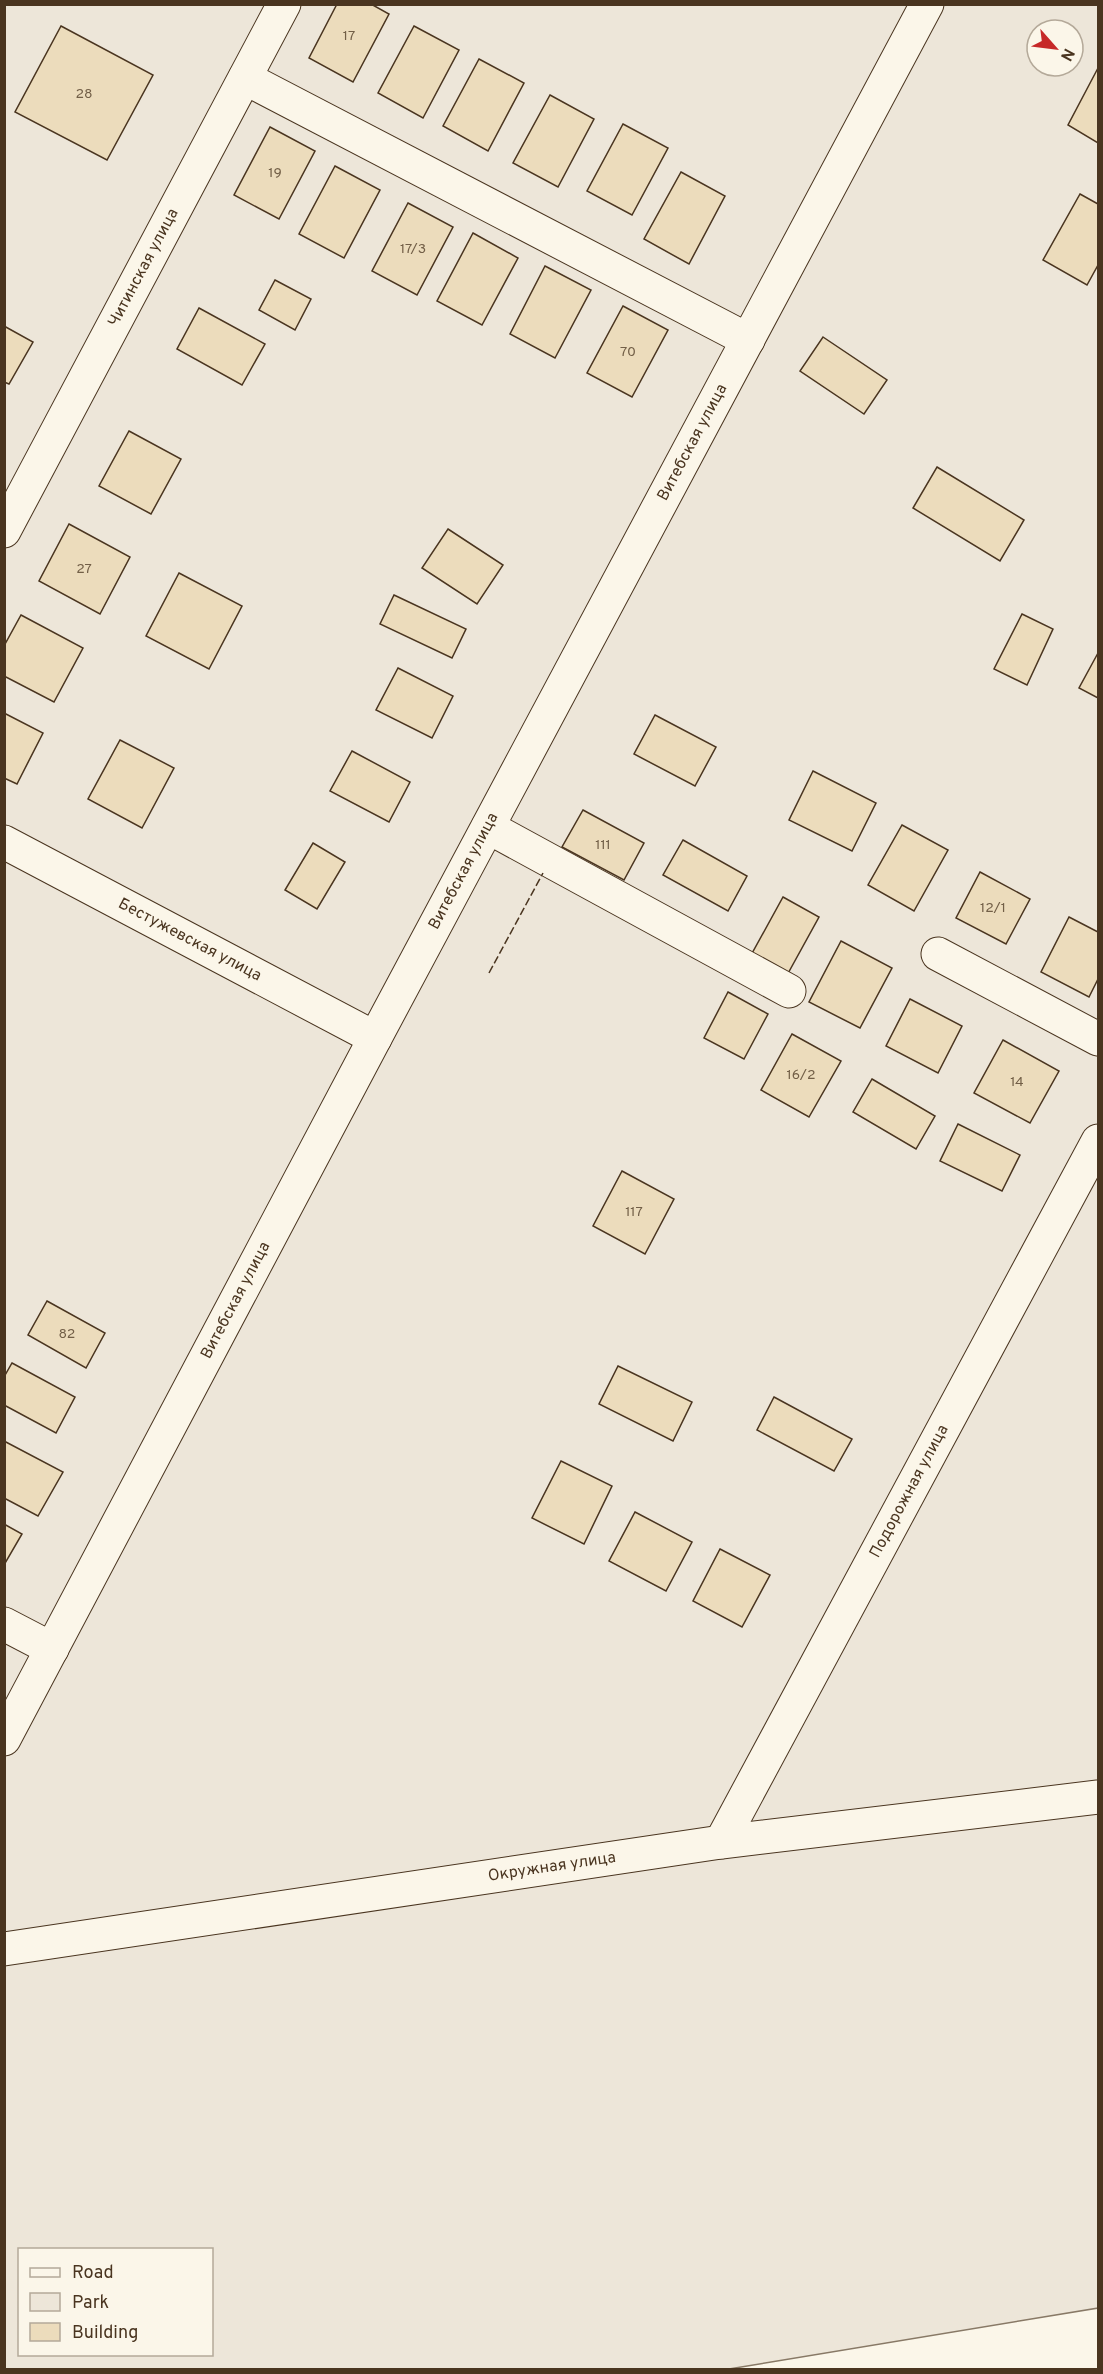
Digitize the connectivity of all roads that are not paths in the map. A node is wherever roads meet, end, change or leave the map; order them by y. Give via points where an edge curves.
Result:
1 (284, 4) edge
2 (927, 4) edge
3 (245, 78) junction
4 (748, 340) junction
5 (4, 531) edge
6 (488, 827) junction
7 (4, 842) edge
8 (938, 954) dead end
9 (789, 991) dead end
10 (375, 1038) junction
11 (1098, 1039) edge
12 (1098, 1141) edge
13 (4, 1624) edge
14 (52, 1649) junction
15 (4, 1739) edge
16 (1098, 1797) edge
17 (721, 1842) junction
18 (4, 1949) edge

1 - 3 street, Читинская улица
2 - 4 street, Витебская улица
3 - 4 street
3 - 5 street, Читинская улица
4 - 6 street, Витебская улица
6 - 9 street
6 - 10 street, Витебская улица
7 - 10 street, Бестужевская улица
8 - 11 street
10 - 14 street, Витебская улица
12 - 17 street, Подорожная улица
13 - 14 street
14 - 15 street, Витебская улица
16 - 17 street, Окружная улица
17 - 18 street, Окружная улица

